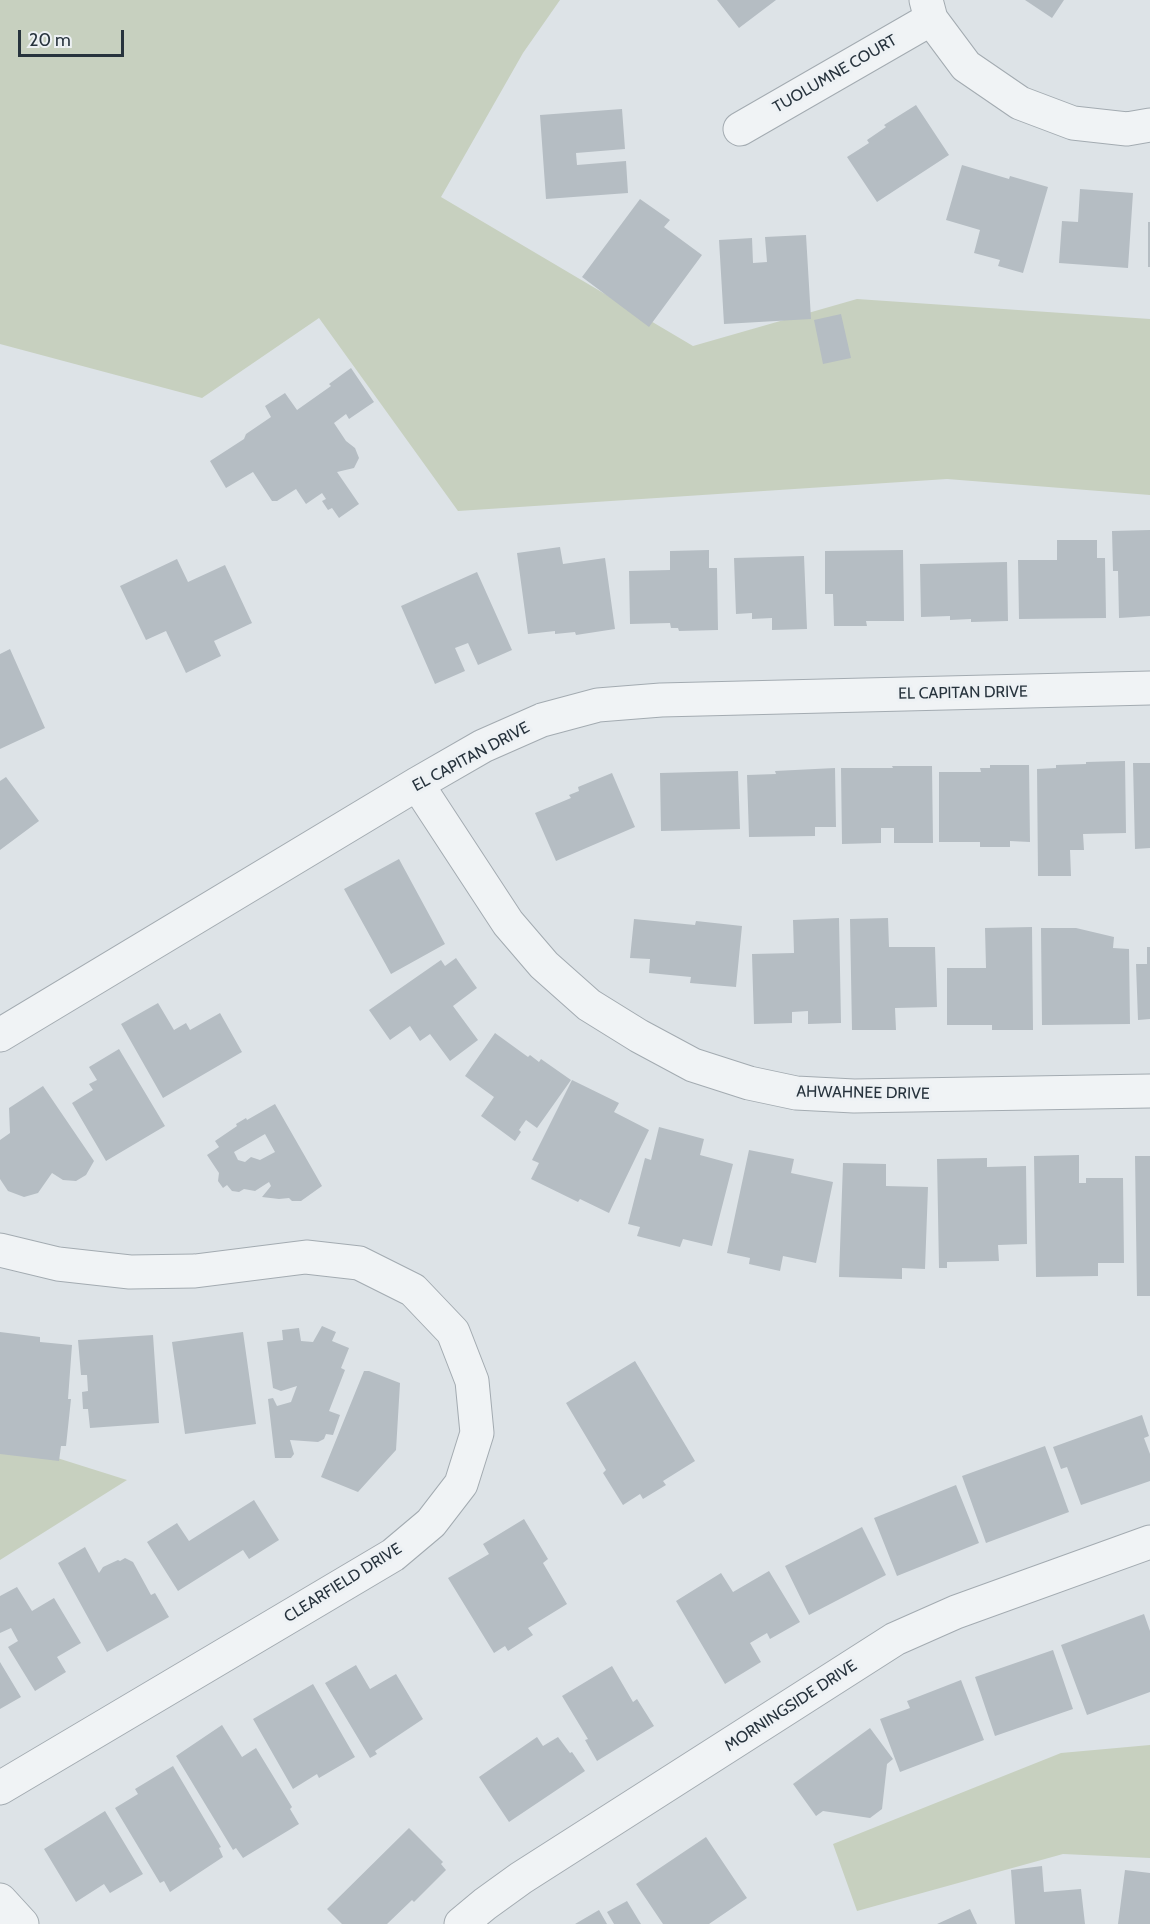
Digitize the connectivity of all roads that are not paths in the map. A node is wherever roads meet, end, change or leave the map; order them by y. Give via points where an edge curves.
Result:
1 (928, 9) edge
2 (1150, 125) edge
3 (740, 129) dead end
4 (1150, 688) edge
5 (417, 784) junction
6 (0, 1035) edge
7 (1150, 1091) edge
8 (0, 1250) edge
9 (1150, 1542) edge
10 (0, 1788) edge
11 (0, 1900) edge
12 (22, 1924) edge
13 (461, 1924) edge

1 - 2 street via 966,66 1020,103 1073,123 1127,129
1 - 3 street, TUOLUMNE COURT
4 - 5 street, EL CAPITAN DRIVE via 661,700 598,705 542,720 483,746
5 - 6 street, EL CAPITAN DRIVE
5 - 7 street, AHWAHNEE DRIVE via 508,923 544,965 589,1005 693,1065 749,1083 807,1094
8 - 10 street, CLEARFIELD DRIVE via 58,1264 130,1272 195,1271 306,1257 359,1263 412,1290 453,1332 472,1381 477,1433 460,1484 431,1523 393,1555
9 - 13 street, MORNINGSIDE DRIVE via 956,1612 896,1639 521,1878
11 - 12 street

